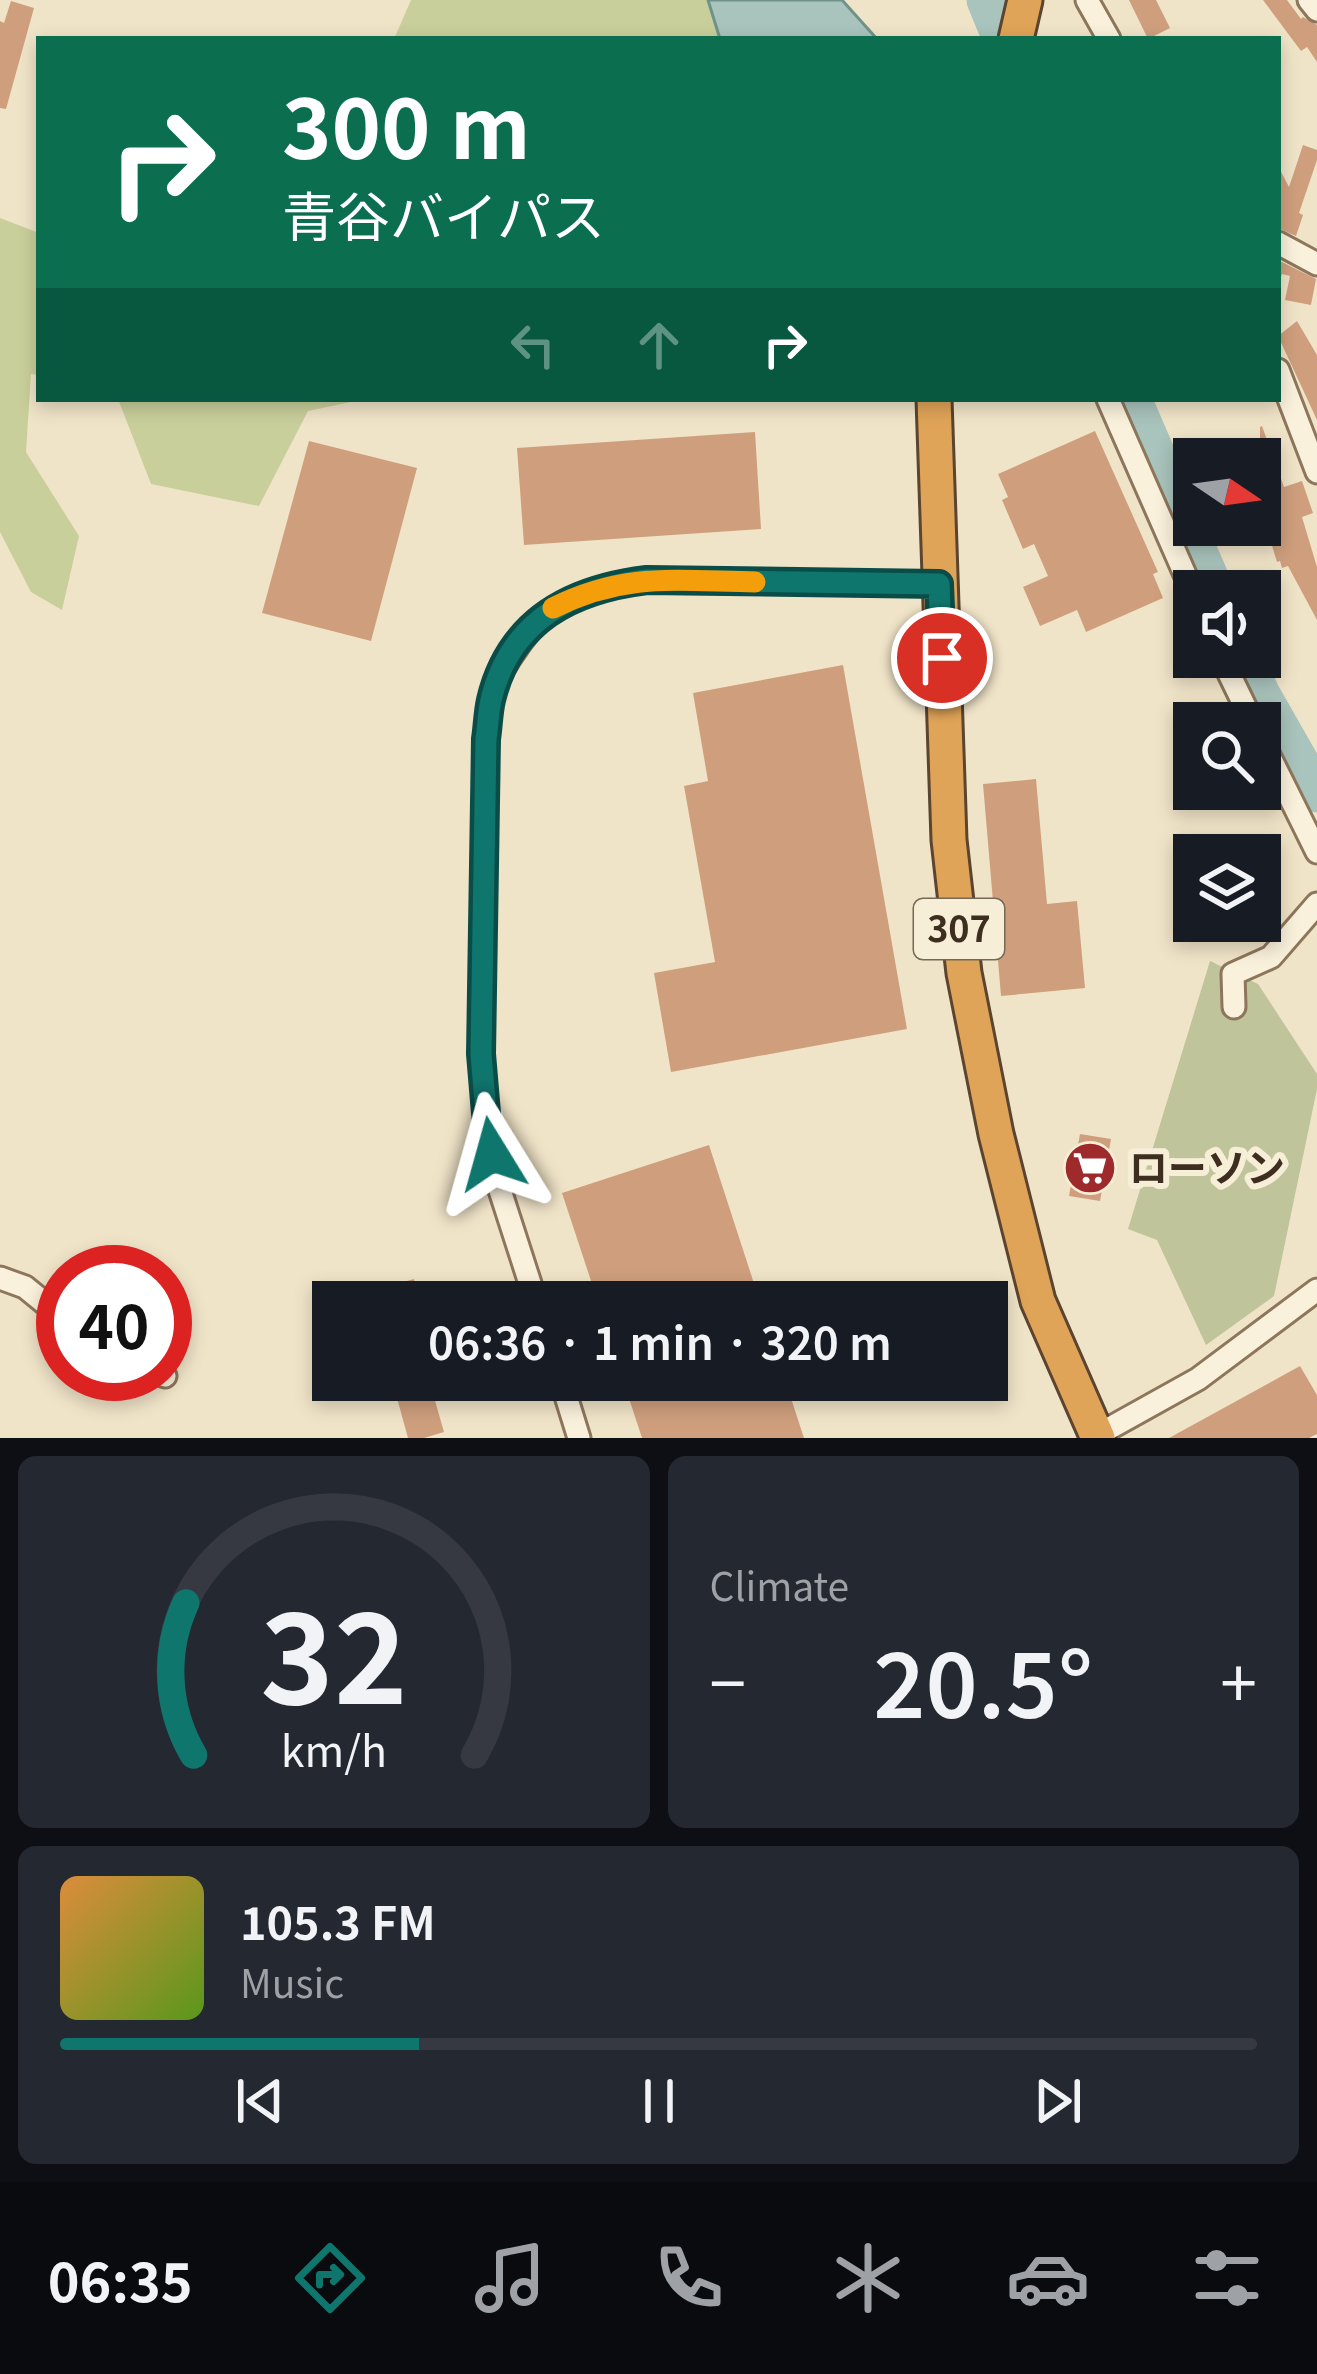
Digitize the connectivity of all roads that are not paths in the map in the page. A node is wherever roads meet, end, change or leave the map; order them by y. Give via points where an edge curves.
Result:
1 (1025, 0) edge
2 (1310, 0) edge
3 (1095, 6) edge
4 (1317, 10) edge
5 (1017, 36) edge
6 (1108, 36) edge
7 (1281, 245) edge
8 (1317, 263) edge
9 (1281, 378) edge
10 (934, 402) edge
11 (1109, 402) edge
12 (1317, 472) edge
13 (1183, 570) edge
14 (939, 584) junction
15 (1281, 779) edge
16 (1317, 852) edge
17 (1317, 904) edge
18 (1234, 1007) dead end
19 (0, 1278) edge
20 (529, 1281) edge
21 (1317, 1290) edge
22 (36, 1295) edge
23 (567, 1401) edge
24 (1096, 1437) edge
25 (578, 1438) edge

1 - 5 highway
2 - 4 street
3 - 6 street
7 - 8 street
9 - 12 street
10 - 14 highway, 307
11 - 13 street
14 - 20 street via 612,584 553,608 504,666 486,739 481,1054 498,1184
14 - 24 highway, 307 via 949,840 964,973 1038,1301
15 - 16 street
17 - 18 street via 1271,957 1233,974
19 - 22 street
21 - 24 street via 1198,1379
23 - 25 street

